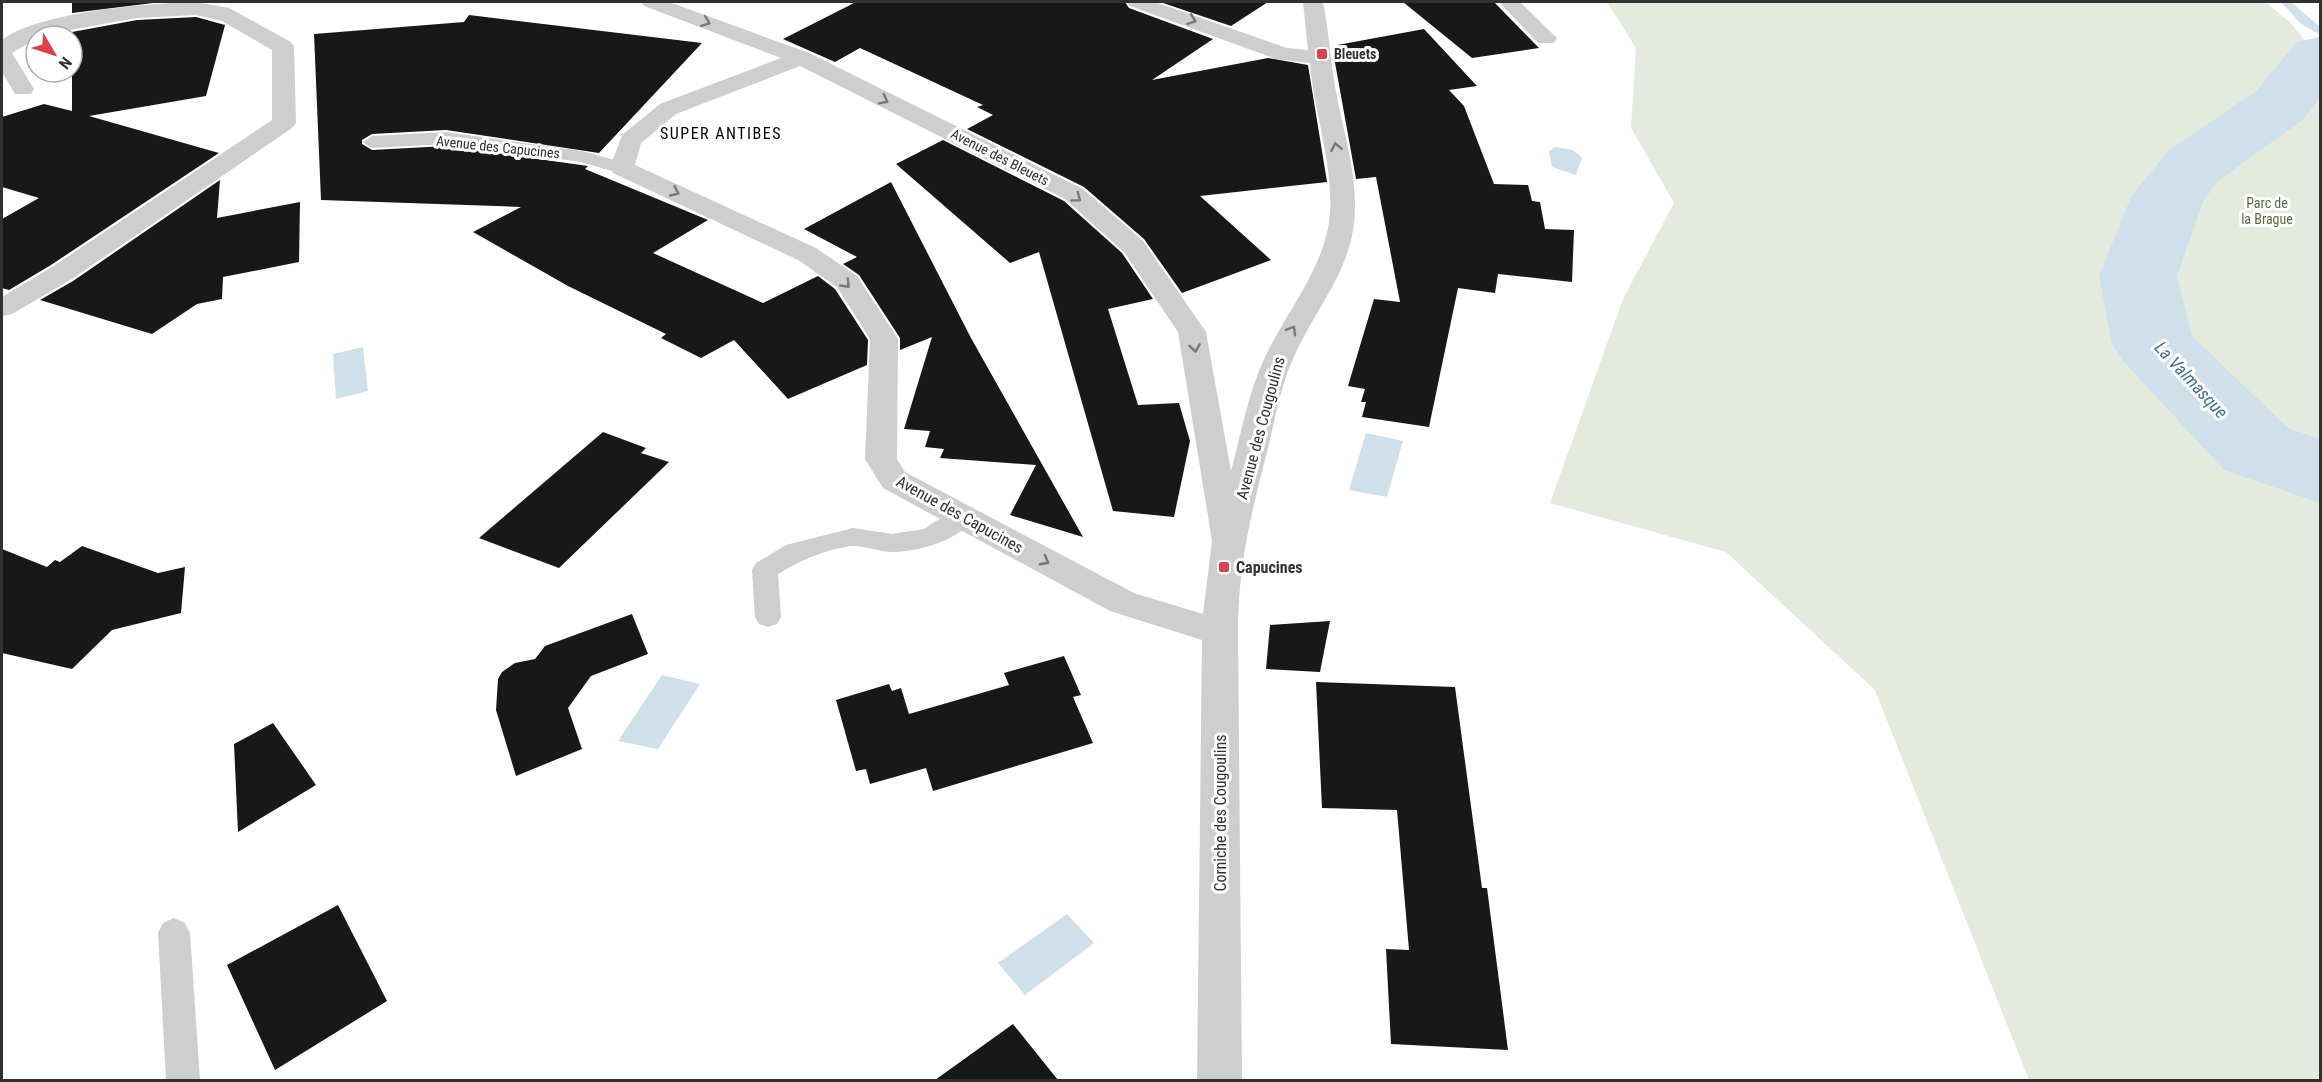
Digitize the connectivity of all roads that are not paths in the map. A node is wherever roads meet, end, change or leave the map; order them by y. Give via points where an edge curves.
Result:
1 (651, 2) edge
2 (1137, 2) edge
3 (1313, 2) edge
4 (1509, 2) edge
5 (1546, 38) dead end
6 (2, 50) edge
7 (2, 55) edge
8 (801, 58) junction
9 (1322, 58) junction
10 (23, 89) dead end
11 (372, 142) dead end
12 (622, 168) junction
13 (2, 308) edge
14 (1210, 447) junction
15 (1252, 451) junction
16 (962, 516) junction
17 (1227, 546) junction
18 (768, 617) dead end
19 (1220, 632) junction
20 (174, 933) dead end
21 (183, 1080) edge
22 (1220, 1080) edge

1 -> 8 street, Avenue des Bleuets
2 -> 9 street via 1284,54
3 - 9 street, Avenue des Cougoulins
4 - 5 street
6 - 13 street via 7,42 27,33 93,18 215,10 283,47 284,123 62,273
7 - 10 street
8 - 12 street via 668,109 630,140
8 -> 14 street, Avenue des Bleuets via 1074,194 1134,247 1192,332
15 -> 9 street, Avenue des Cougoulins via 1282,347 1326,271 1340,234 1341,175
11 - 12 lane, Avenue des Capucines via 446,138 582,157
12 -> 16 street, Avenue des Capucines via 807,254 847,282 884,339 881,459 894,480
14 - 15 street
14 - 17 street, Avenue des Bleuets
15 - 17 street, Avenue des Cougoulins
16 - 18 lane via 931,537 892,543 854,537 795,551 765,570
16 -> 19 street, Avenue des Capucines via 1122,602
17 - 19 street, Corniche des Cougoulins
19 - 22 street, Corniche des Cougoulins
20 - 21 lane

